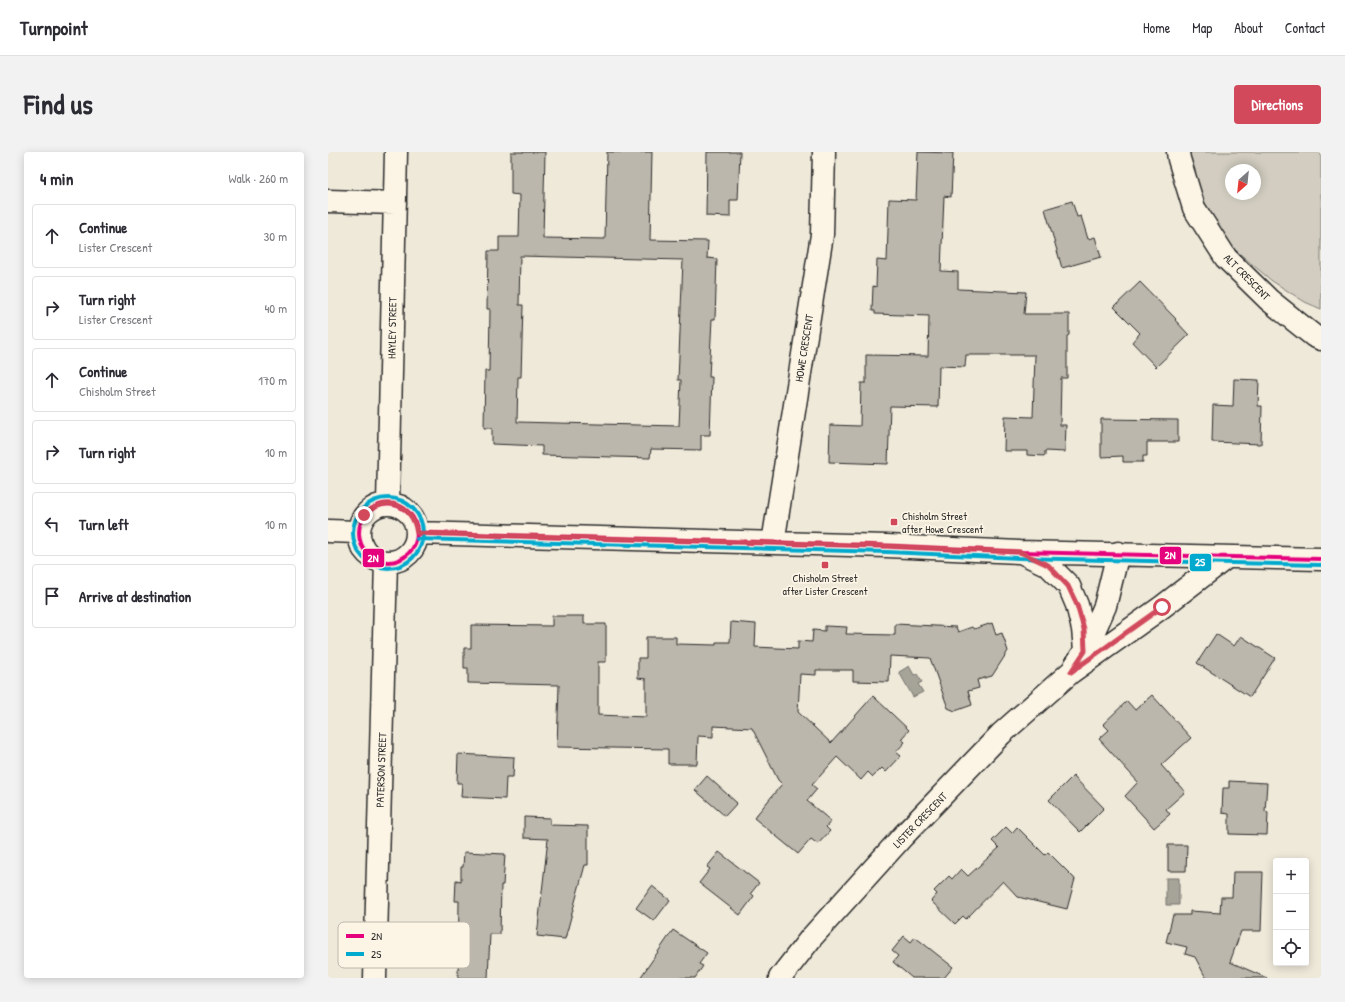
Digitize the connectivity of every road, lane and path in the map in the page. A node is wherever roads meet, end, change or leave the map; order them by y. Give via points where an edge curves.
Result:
1 (396, 152) edge
2 (824, 152) edge
3 (1178, 152) edge
4 (328, 201) edge
5 (395, 203) junction
6 (1321, 340) edge
7 (388, 504) junction
8 (328, 531) edge
9 (358, 532) junction
10 (417, 533) junction
11 (773, 543) junction
12 (1020, 552) junction
13 (1118, 553) junction
14 (1227, 557) junction
15 (1321, 559) edge
16 (386, 562) junction
17 (1085, 651) junction
18 (1071, 672) junction
19 (376, 922) edge
20 (375, 968) edge
21 (375, 978) edge
22 (780, 978) edge

1 - 5 street, HAYLEY STREET
2 - 11 street, HOWE CRESCENT via 822,235
3 - 6 street, ALT CRESCENT via 1194,208 1226,258 1269,300
4 - 5 street
5 - 7 street, HAYLEY STREET
7 - 9 street via 379,505 364,515
7 - 10 street via 405,509 411,516
8 - 9 street
9 - 16 street via 363,549 370,556
10 - 11 street
10 - 16 street via 416,542 404,557
11 - 12 street
12 - 13 street
12 - 17 street via 1048,565 1068,586 1084,629
13 - 14 street
13 - 17 street, LISTER CRESCENT via 1105,606
14 - 15 street
14 - 18 street, LISTER CRESCENT via 1156,612
16 - 19 street, PATERSON STREET
17 - 18 street, LISTER CRESCENT
18 - 22 street, LISTER CRESCENT via 1001,734 903,836 811,938
20 - 21 street, PATERSON STREET

